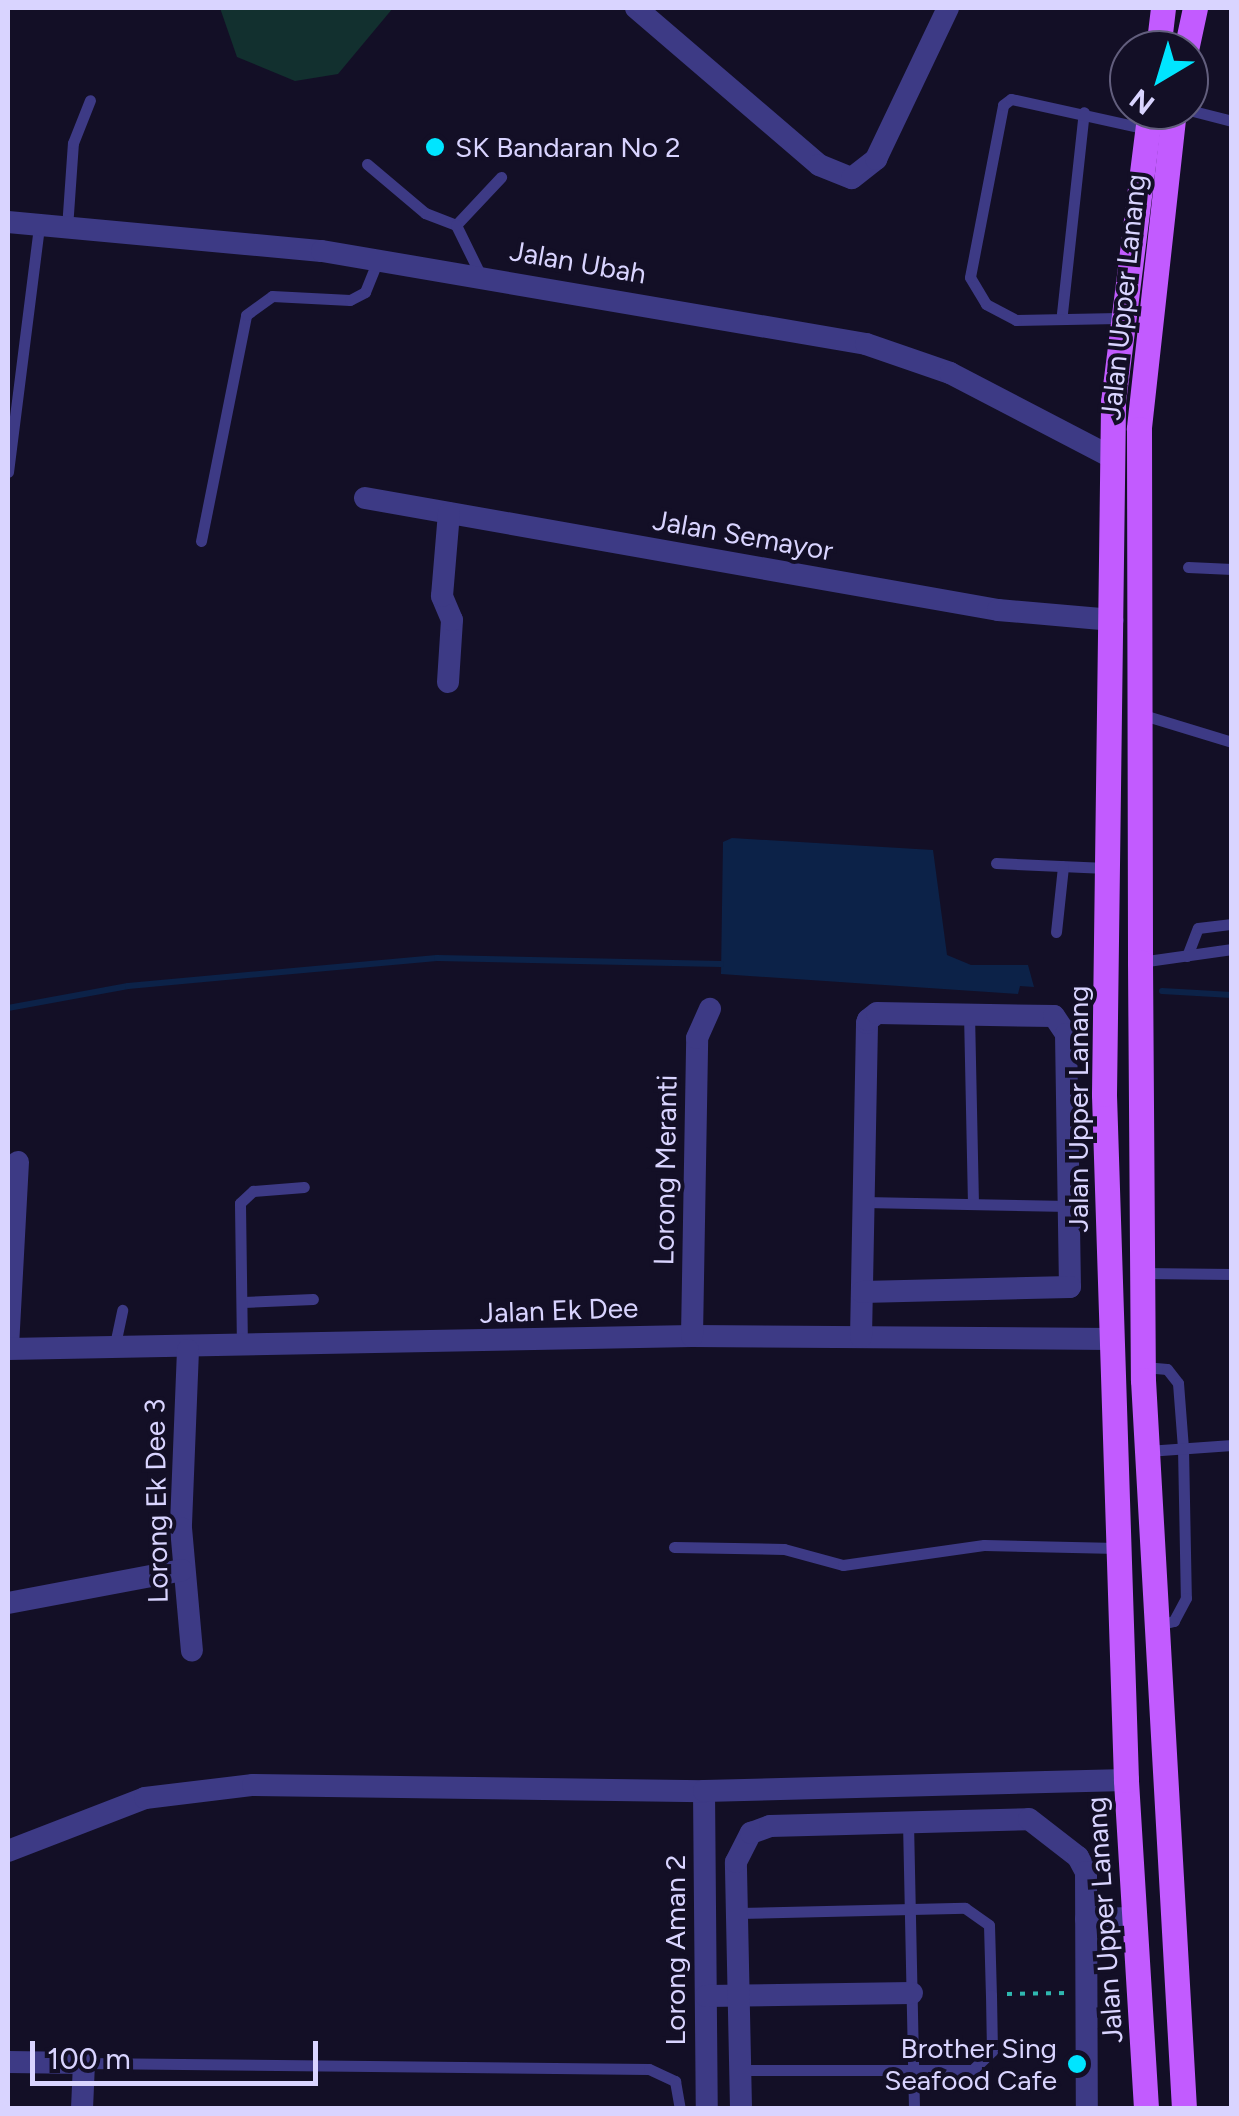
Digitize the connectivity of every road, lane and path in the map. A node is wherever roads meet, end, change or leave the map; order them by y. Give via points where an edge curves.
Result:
1 (636, 8) edge
2 (948, 8) edge
3 (90, 100) dead end
4 (1084, 112) junction
5 (1109, 115) edge
6 (1146, 130) edge
7 (1172, 130) edge
8 (367, 164) dead end
9 (502, 178) dead end
10 (8, 222) edge
11 (456, 225) junction
12 (39, 226) junction
13 (66, 228) junction
14 (378, 260) junction
15 (481, 276) junction
16 (1062, 313) junction
17 (1118, 318) junction
18 (1113, 458) junction
19 (8, 472) edge
20 (365, 498) dead end
21 (450, 513) junction
22 (201, 541) dead end
23 (1188, 568) dead end
24 (1232, 570) edge
25 (1112, 620) junction
26 (448, 682) dead end
27 (1140, 714) junction
28 (1232, 742) edge
29 (996, 863) dead end
30 (1063, 866) junction
31 (1110, 868) junction
32 (1232, 924) edge
33 (1056, 932) dead end
34 (1232, 948) edge
35 (1187, 956) junction
36 (1140, 962) junction
37 (710, 1009) dead end
38 (969, 1014) junction
39 (1104, 1094) junction
40 (1068, 1095) junction
41 (18, 1162) dead end
42 (304, 1187) dead end
43 (864, 1202) junction
44 (973, 1204) junction
45 (1068, 1206) junction
46 (1142, 1273) junction
47 (1232, 1274) edge
48 (862, 1292) junction
49 (313, 1299) dead end
50 (243, 1302) junction
51 (122, 1310) dead end
52 (692, 1336) junction
53 (861, 1337) junction
54 (1112, 1339) junction
55 (242, 1348) junction
56 (114, 1349) junction
57 (8, 1350) edge
58 (188, 1350) junction
59 (1144, 1368) junction
60 (1232, 1445) edge
61 (1183, 1448) junction
62 (1147, 1450) junction
63 (674, 1548) dead end
64 (1118, 1548) junction
65 (182, 1570) junction
66 (8, 1602) edge
67 (1156, 1626) junction
68 (192, 1651) dead end
69 (1126, 1780) junction
70 (704, 1790) junction
71 (908, 1822) junction
72 (8, 1851) edge
73 (910, 1911) junction
74 (705, 1913) junction
75 (738, 1914) junction
76 (1086, 1918) junction
77 (1134, 1918) junction
78 (1088, 1992) junction
79 (912, 1993) junction
80 (741, 1995) junction
81 (991, 1995) junction
82 (706, 1996) junction
83 (8, 2062) edge
84 (84, 2062) junction
85 (742, 2070) junction
86 (913, 2071) junction
87 (706, 2072) junction
88 (82, 2108) edge
89 (680, 2108) edge
90 (706, 2108) edge
91 (741, 2108) edge
92 (914, 2108) edge
93 (1087, 2108) edge
94 (1146, 2108) edge
95 (1184, 2108) edge

1 - 2 street via 820,166 852,178 876,159
3 - 13 lane via 73,143
4 - 5 lane
4 - 16 lane
4 - 16 lane via 1011,99 996,113 970,277 1000,314 1016,320
6 - 17 main road, Jalan Upper Lanang
7 - 27 main road, Jalan Upper Lanang via 1140,429
8 - 11 lane via 425,213
9 - 11 lane
10 - 12 street, Jalan Ubah
11 - 15 lane
12 - 13 street, Jalan Ubah
12 - 19 lane
13 - 14 street, Jalan Ubah
14 - 15 street, Jalan Ubah
14 - 22 lane via 365,292 350,300 272,296 246,315
15 - 18 street, Jalan Ubah via 898,354
16 - 17 lane
17 - 18 main road, Jalan Upper Lanang
18 - 25 main road, Jalan Upper Lanang
20 - 21 street, Jalan Semayor
21 - 25 street, Jalan Semayor via 998,610
21 - 26 street via 442,596 452,620
23 - 24 lane
25 - 31 main road, Jalan Upper Lanang
27 - 28 lane
27 - 36 main road, Jalan Upper Lanang
29 - 30 lane
30 - 31 lane
30 - 33 lane
31 - 39 main road, Jalan Upper Lanang
32 - 35 lane via 1198,928
34 - 35 lane
35 - 36 lane
36 - 46 main road, Jalan Upper Lanang
37 - 52 street, Lorong Meranti via 697,1038
38 - 40 street via 1054,1016 1066,1034
38 - 43 street via 877,1013 868,1020
38 - 44 lane
39 - 40 street
39 - 54 main road, Jalan Upper Lanang
40 - 45 street
41 - 57 street
42 - 50 lane via 243,1194
43 - 44 lane
43 - 48 street
44 - 45 lane
45 - 48 street via 1066,1292
46 - 47 lane
46 - 59 main road, Jalan Upper Lanang
48 - 53 street
49 - 50 lane
50 - 55 lane
51 - 56 lane
52 - 53 street, Jalan Ek Dee
52 - 55 street, Jalan Ek Dee
53 - 54 street, Jalan Ek Dee
54 - 64 main road, Jalan Upper Lanang
55 - 58 street, Jalan Ek Dee
56 - 57 street, Jalan Ek Dee
56 - 58 street, Jalan Ek Dee
58 - 65 street, Lorong Ek Dee 3
59 - 61 lane via 1167,1369 1178,1383
59 - 62 main road, Jalan Upper Lanang
60 - 61 lane
61 - 62 lane
61 - 67 lane via 1186,1598 1174,1621
62 - 67 main road, Jalan Upper Lanang
63 - 64 lane via 784,1549 843,1564 957,1547
64 - 69 main road, Jalan Upper Lanang
65 - 66 street
65 - 68 street, Lorong Ek Dee 3
67 - 95 main road, Jalan Upper Lanang
69 - 70 street
69 - 77 main road, Jalan Upper Lanang
70 - 72 street via 192,1788 111,1808
70 - 74 street, Lorong Aman 2
71 - 73 lane
71 - 75 street via 770,1826 751,1833 736,1862
71 - 76 street via 1042,1824 1086,1872
73 - 75 lane
73 - 79 lane
73 - 81 lane via 979,1913 988,1925
74 - 75 street
74 - 82 street, Lorong Aman 2
75 - 80 street
76 - 77 street
76 - 78 street
77 - 94 main road, Jalan Upper Lanang
78 - 81 path
78 - 93 street
79 - 80 street
79 - 86 lane
80 - 82 street
80 - 85 street
81 - 86 lane via 992,2051 983,2066
82 - 87 street, Lorong Aman 2
83 - 84 street
84 - 88 street
84 - 89 lane via 649,2069 675,2081
85 - 86 lane
85 - 87 street
85 - 91 street
86 - 92 lane
87 - 90 street, Lorong Aman 2

